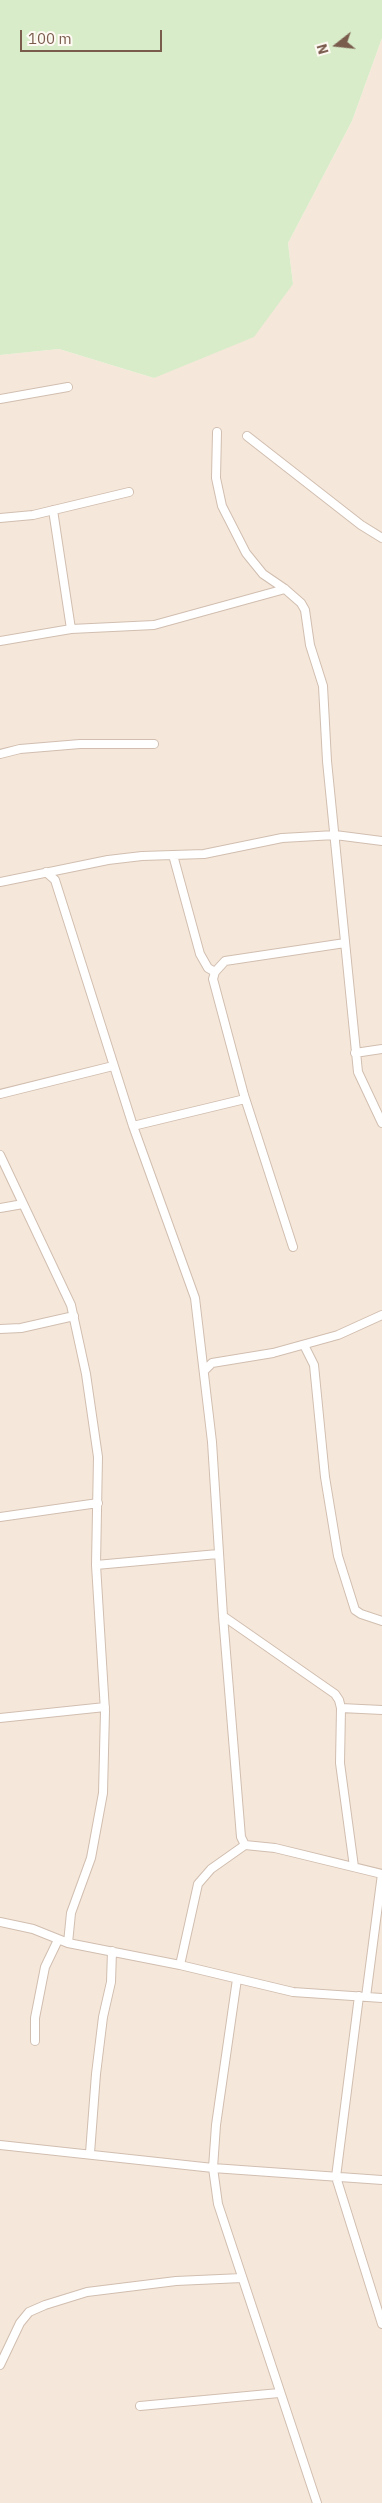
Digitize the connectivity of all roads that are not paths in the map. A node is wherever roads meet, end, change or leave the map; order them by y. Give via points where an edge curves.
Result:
1 (68, 387) dead end
2 (0, 399) edge
3 (217, 432) dead end
4 (247, 436) dead end
5 (130, 492) dead end
6 (53, 510) junction
7 (0, 518) edge
8 (382, 538) edge
9 (286, 589) junction
10 (71, 629) junction
11 (0, 642) edge
12 (154, 744) dead end
13 (0, 754) edge
14 (335, 835) junction
15 (382, 841) edge
16 (173, 855) junction
17 (60, 870) junction
18 (46, 872) junction
19 (55, 880) junction
20 (0, 882) edge
21 (345, 943) junction
22 (215, 972) junction
23 (382, 1049) edge
24 (356, 1052) junction
25 (113, 1066) junction
26 (0, 1094) edge
27 (245, 1099) junction
28 (382, 1124) edge
29 (133, 1126) junction
30 (0, 1156) edge
31 (23, 1204) junction
32 (0, 1208) edge
33 (293, 1247) dead end
34 (382, 1315) edge
35 (74, 1316) junction
36 (0, 1329) edge
37 (304, 1345) junction
38 (203, 1357) junction
39 (212, 1363) junction
40 (204, 1371) junction
41 (98, 1503) junction
42 (0, 1517) edge
43 (218, 1554) junction
44 (96, 1565) junction
45 (222, 1616) junction
46 (382, 1621) edge
47 (105, 1708) junction
48 (341, 1708) junction
49 (382, 1710) edge
50 (0, 1718) edge
51 (246, 1845) junction
52 (354, 1867) junction
53 (382, 1874) edge
54 (0, 1922) edge
55 (58, 1940) junction
56 (68, 1943) junction
57 (112, 1951) junction
58 (180, 1965) junction
59 (237, 1979) junction
60 (362, 1997) junction
61 (382, 1998) edge
62 (35, 2042) dead end
63 (0, 2144) edge
64 (90, 2153) junction
65 (213, 2168) junction
66 (336, 2177) junction
67 (382, 2180) edge
68 (242, 2278) junction
69 (379, 2307) edge
70 (382, 2324) edge
71 (0, 2365) edge
72 (279, 2393) junction
73 (140, 2406) dead end
74 (317, 2503) edge

1 - 2 street
3 - 9 street via 216,478 222,506 246,553 263,574
4 - 8 street
5 - 6 street
6 - 7 street
6 - 10 street
9 - 10 street via 154,625
9 - 14 street via 304,610 310,645 323,686
10 - 11 street
12 - 13 street via 80,744
14 - 15 street
14 - 16 street via 282,838 220,852
14 - 21 street
16 - 17 street via 108,860
16 - 22 street via 200,954 208,968
17 - 18 street
17 - 19 street
18 - 19 street
18 - 20 street
19 - 25 street
21 - 22 street via 225,961
21 - 24 street
22 - 27 street via 215,990
23 - 24 street
24 - 28 street via 358,1072
25 - 26 street
25 - 29 street
27 - 29 street
27 - 33 street
29 - 38 street via 190,1284
30 - 31 street
31 - 32 street
31 - 35 street
34 - 37 street via 338,1335
35 - 36 street via 21,1328
35 - 41 street via 98,1457
37 - 39 street
37 - 46 street via 314,1365 325,1477 338,1556 355,1610
38 - 39 street
38 - 40 street
39 - 40 street
40 - 43 street via 212,1442
41 - 42 street
41 - 44 street
43 - 44 street
43 - 45 street
44 - 47 street
45 - 48 street via 335,1694
45 - 51 street via 241,1837
47 - 50 street
47 - 56 street via 104,1793 91,1858 71,1913
48 - 49 street
48 - 52 street via 340,1763
51 - 52 street via 262,1845
51 - 58 street via 211,1868 198,1884
52 - 53 street
53 - 60 street
54 - 55 street via 33,1929
55 - 56 street
55 - 62 street via 45,1967
56 - 57 street
57 - 58 street
57 - 64 street via 96,2074
58 - 59 street
59 - 60 street via 293,1992
59 - 65 street via 220,2085
60 - 61 street
60 - 66 street
63 - 64 street
64 - 65 street
65 - 66 street
65 - 68 street via 218,2204
66 - 67 street
66 - 69 street
68 - 71 street via 86,2292 45,2305 29,2312 20,2323
68 - 72 street
69 - 70 street
72 - 73 street
72 - 74 street

